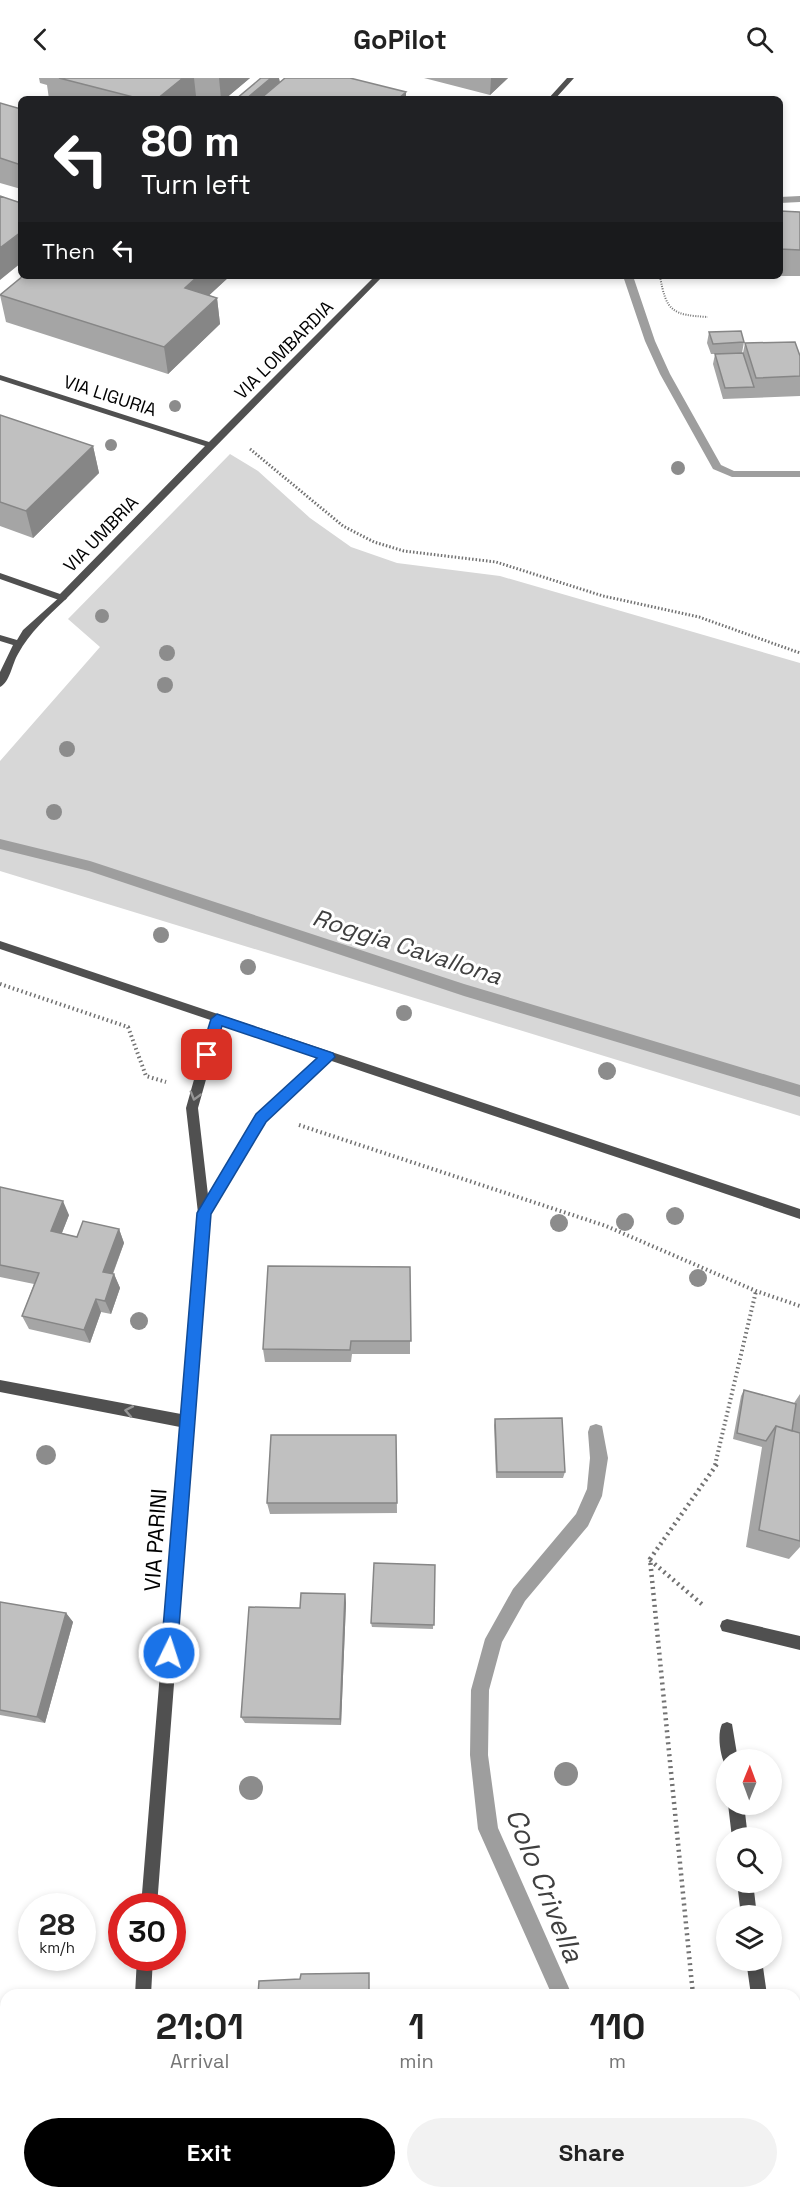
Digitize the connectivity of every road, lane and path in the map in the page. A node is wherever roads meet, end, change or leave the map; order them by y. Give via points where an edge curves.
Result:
1 (571, 78) edge
2 (554, 96) edge
3 (376, 279) edge
4 (660, 279) edge
5 (708, 317) dead end
6 (0, 377) edge
7 (220, 436) junction
8 (210, 446) junction
9 (0, 576) edge
10 (62, 598) junction
11 (0, 638) edge
12 (19, 644) junction
13 (800, 653) edge
14 (0, 684) edge
15 (0, 945) edge
16 (0, 984) edge
17 (217, 1019) junction
18 (328, 1057) junction
19 (197, 1091) junction
20 (264, 1114) junction
21 (204, 1213) junction
22 (800, 1214) edge
23 (756, 1291) junction
24 (800, 1306) edge
25 (0, 1386) edge
26 (187, 1422) junction
27 (650, 1559) junction
28 (727, 1626) joint
29 (800, 1643) edge
30 (726, 1729) dead end
31 (729, 1749) edge
32 (150, 1893) edge
33 (145, 1971) edge
34 (756, 1971) edge
35 (143, 1989) edge
36 (692, 1989) edge
37 (758, 1989) edge

1 - 2 street
3 - 7 street, VIA LOMBARDIA
4 - 5 path via 668,308 676,314
6 - 8 street, VIA LIGURIA
7 - 8 street, VIA LOMBARDIA
7 - 13 path via 250,450 343,526 374,542 404,551 496,562 603,596 699,617
8 - 10 street, VIA UMBRIA
9 - 10 street, VIA UMBRIA
10 - 12 street via 26,632
11 - 12 street
12 - 14 street
15 - 17 street
16 - 19 path via 128,1028 146,1076
17 - 18 street
17 - 19 street, VIA PARINI
18 - 20 street, VIA PARINI
18 - 22 street
19 -> 21 street, VIA PARINI via 192,1107
20 - 21 street, VIA PARINI
20 - 23 path via 606,1226
21 - 26 street, VIA PARINI
23 - 24 path
23 - 27 path via 717,1463
26 -> 25 street
26 - 32 street, VIA PARINI
27 - 28 path
27 - 36 path
28 - 29 street
30 - 31 street
33 - 35 street
34 - 37 street

